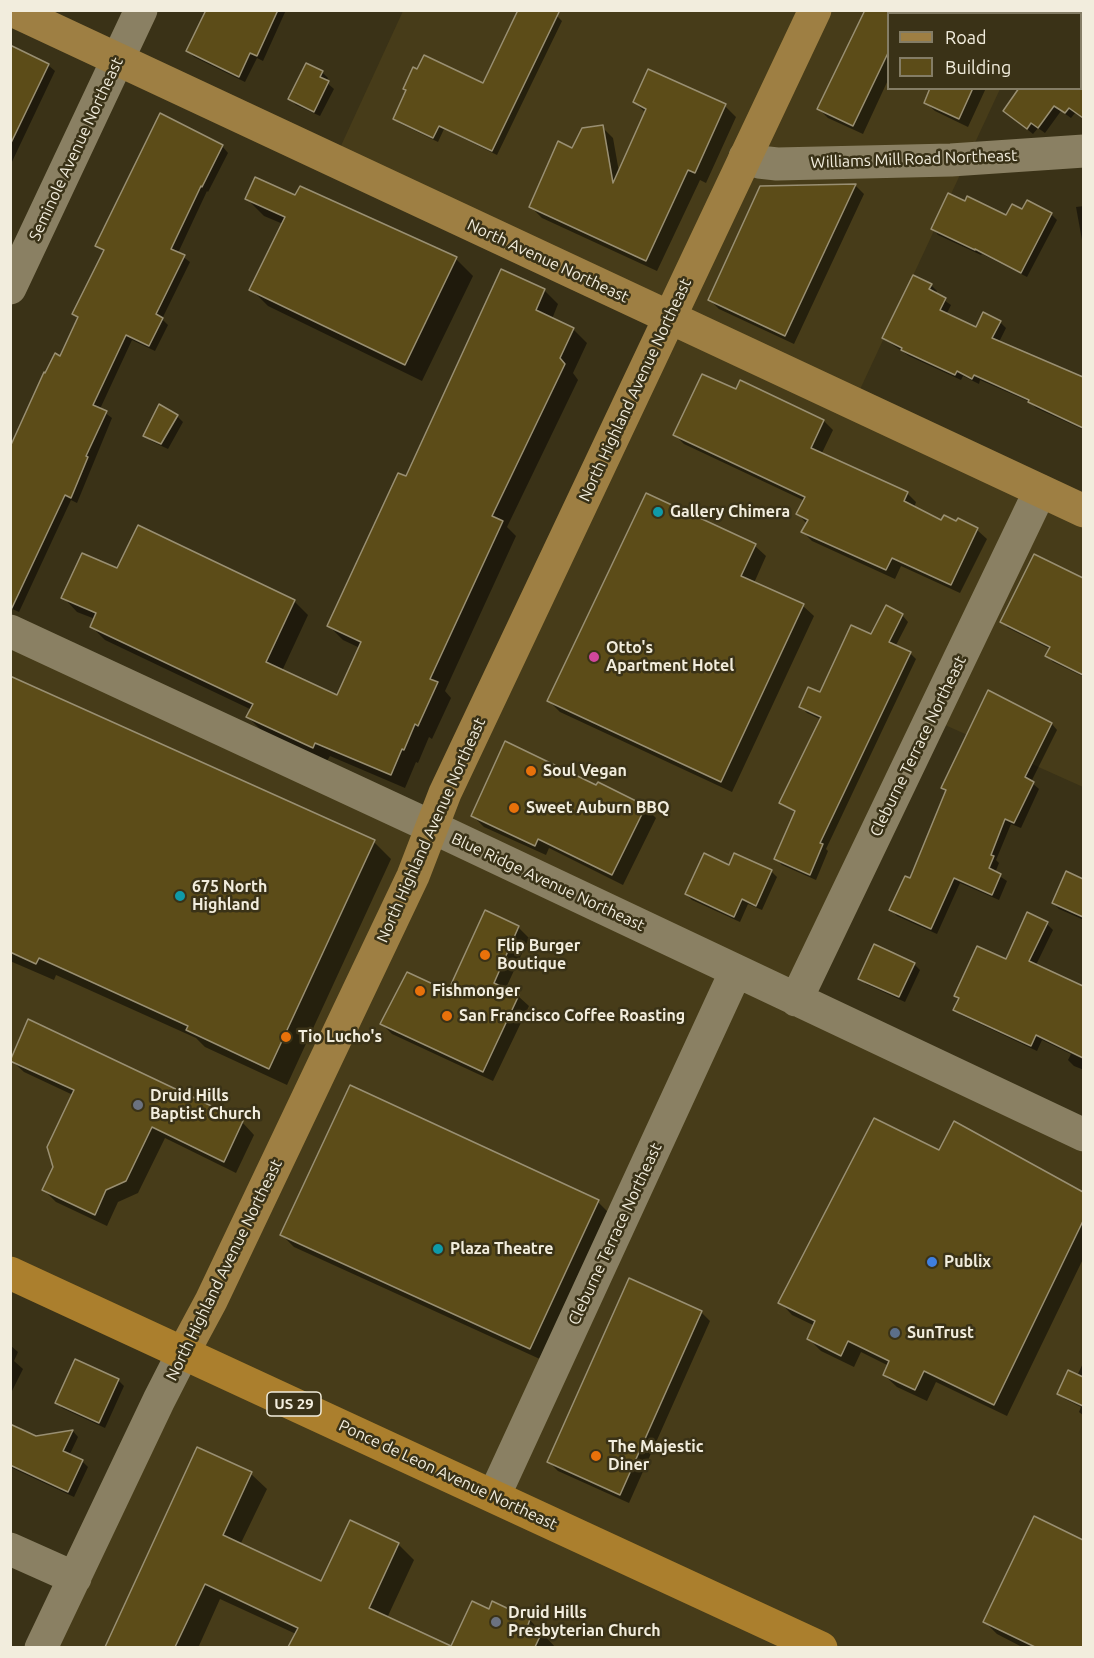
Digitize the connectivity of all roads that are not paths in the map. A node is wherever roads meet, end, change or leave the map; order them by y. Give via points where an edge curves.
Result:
1 (12, 10) edge
2 (141, 10) edge
3 (815, 10) edge
4 (118, 60) junction
5 (1083, 151) edge
6 (745, 157) junction
7 (10, 288) edge
8 (669, 318) junction
9 (1040, 491) junction
10 (1083, 511) edge
11 (10, 631) edge
12 (432, 827) junction
13 (736, 971) junction
14 (796, 1000) junction
15 (1083, 1136) edge
16 (10, 1273) edge
17 (183, 1353) junction
18 (494, 1496) junction
19 (10, 1548) edge
20 (75, 1578) junction
21 (41, 1647) edge
22 (821, 1647) edge

1 - 4 main road, North Avenue Northeast
2 - 4 street, Seminole Avenue Northeast
3 - 6 main road, North Highland Avenue Northeast
4 - 7 street, Seminole Avenue Northeast
4 - 8 main road, North Avenue Northeast
5 - 6 street, Williams Mill Road Northeast via 777,164
6 - 8 main road, North Highland Avenue Northeast
8 - 9 main road, North Avenue Northeast
8 - 12 main road, North Highland Avenue Northeast
9 - 10 main road, North Avenue Northeast
9 - 14 street, Cleburne Terrace Northeast
11 - 12 street, Blue Ridge Avenue Northeast
12 - 13 street, Blue Ridge Avenue Northeast
12 - 17 main road, North Highland Avenue Northeast via 408,886
13 - 14 street, Blue Ridge Avenue Northeast
13 - 18 street, Cleburne Terrace Northeast
14 - 15 street, Blue Ridge Avenue Northeast
16 - 17 highway, Ponce de Leon Avenue Northeast / US 29
17 - 18 highway, Ponce de Leon Avenue Northeast / US 29
17 - 20 street, North Highland Avenue Northeast
18 - 22 highway, Ponce de Leon Avenue Northeast / US 29
19 - 20 street
20 - 21 street, North Highland Avenue Northeast

